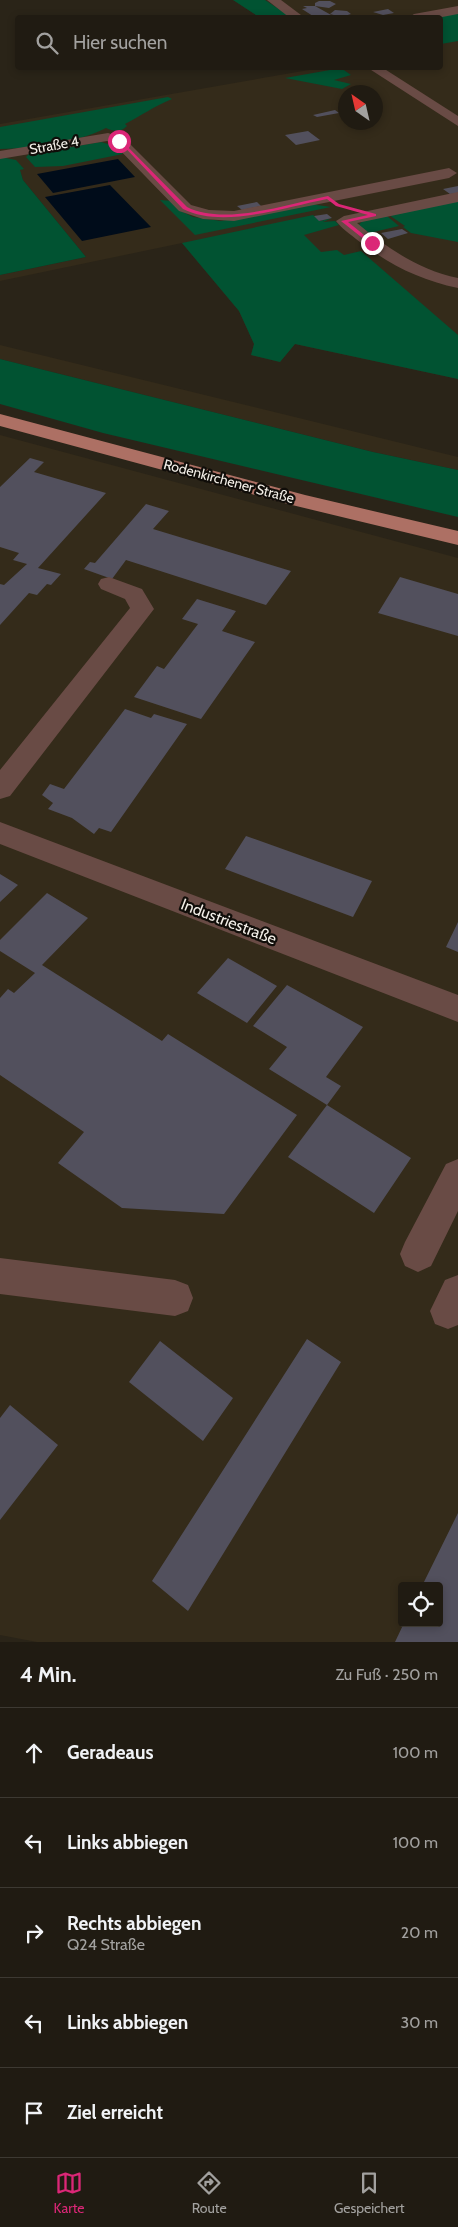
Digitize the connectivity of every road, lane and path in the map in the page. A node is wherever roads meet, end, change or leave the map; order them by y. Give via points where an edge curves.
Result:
1 (273, 0) edge
2 (458, 10) edge
3 (295, 15) edge
4 (430, 15) edge
5 (378, 70) edge
6 (458, 122) edge
7 (0, 155) edge
8 (449, 173) dead end
9 (328, 197) junction
10 (458, 197) edge
11 (374, 215) junction
12 (458, 283) edge
13 (0, 420) edge
14 (458, 538) edge
15 (109, 584) dead end
16 (0, 789) edge
17 (0, 833) edge
18 (458, 1009) edge
19 (458, 1175) edge
20 (418, 1254) dead end
21 (0, 1276) edge
22 (175, 1298) dead end

1 - 3 street
2 - 4 street
5 - 6 street
7 - 9 street, Straße 4 via 21,157 95,138 119,141 185,208 196,214 234,216
8 - 9 street
9 - 11 street via 338,205
10 - 11 street
11 - 12 street via 344,221 397,262 428,276
13 - 14 main road, Rodenkirchener Straße via 300,500
15 - 16 street via 134,594 142,608
17 - 18 street, Industriestraße
19 - 20 street
21 - 22 street

